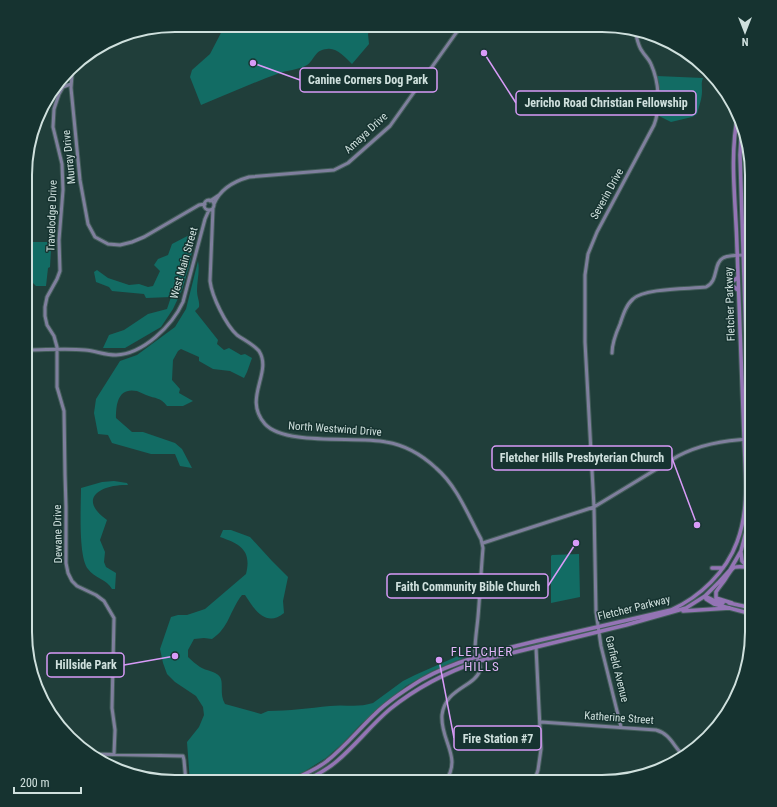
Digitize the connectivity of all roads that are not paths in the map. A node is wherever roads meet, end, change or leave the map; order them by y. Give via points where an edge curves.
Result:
1 (457, 32) edge
2 (637, 36) edge
3 (72, 76) edge
4 (71, 84) junction
5 (737, 128) edge
6 (741, 142) edge
7 (221, 194) junction
8 (210, 201) junction
9 (214, 204) junction
10 (207, 208) junction
11 (213, 208) junction
12 (213, 218) junction
13 (206, 219) junction
14 (737, 256) junction
15 (742, 256) junction
16 (745, 256) edge
17 (738, 277) junction
18 (738, 290) junction
19 (745, 314) edge
20 (32, 350) edge
21 (58, 350) junction
22 (612, 353) dead end
23 (586, 375) joint
24 (744, 439) junction
25 (745, 474) edge
26 (594, 507) junction
27 (745, 512) edge
28 (745, 535) edge
29 (483, 543) junction
30 (741, 551) junction
31 (745, 565) edge
32 (745, 567) edge
33 (712, 568) dead end
34 (723, 568) junction
35 (730, 570) junction
36 (702, 592) junction
37 (705, 596) junction
38 (732, 603) junction
39 (745, 606) edge
40 (730, 608) junction
41 (745, 612) edge
42 (672, 613) junction
43 (626, 621) junction
44 (618, 627) junction
45 (598, 629) junction
46 (543, 640) junction
47 (536, 642) junction
48 (536, 646) junction
49 (528, 648) junction
50 (478, 659) junction
51 (541, 722) junction
52 (621, 727) junction
53 (680, 752) edge
54 (100, 754) edge
55 (114, 754) junction
56 (185, 775) edge
57 (303, 775) edge
58 (317, 775) edge
59 (450, 775) edge
60 (536, 775) edge

1 - 7 street, Amaya Drive via 390,126 348,163 334,170 249,177 238,180
2 - 23 street, Severin Drive via 641,50 653,69 660,103 654,125 596,232 588,254 585,275
3 - 4 street, Murray Drive
4 - 10 street, Murray Drive via 80,180 87,222 95,237 108,244 136,241 199,204
4 - 21 street, Travelodge Drive via 63,87 59,94 53,119 62,164 60,271 47,297 45,316
5 - 14 main road, Fletcher Parkway via 733,162
6 - 15 main road, Fletcher Parkway
7 - 8 street
7 - 9 street
8 - 9 street
8 - 10 street
9 - 11 street
10 - 11 street
10 - 12 street
10 - 13 street, West Main Street
11 - 12 street
12 - 13 street
12 - 29 street, North Westwind Drive via 210,282 212,294 233,331 259,351 262,368 256,405 260,417 268,427 288,436 373,440 410,450 430,462 450,482
13 - 21 street, West Main Street via 183,302 177,314 160,333 138,349 124,354
14 - 15 street
14 - 17 main road, Fletcher Parkway
14 - 22 street via 721,259 713,281 708,286 651,292 634,297 627,305 613,342
15 - 16 street
15 - 19 main road, Fletcher Parkway
17 - 18 main road, Fletcher Parkway
17 - 18 main road via 730,284
18 - 24 main road, Fletcher Parkway
20 - 21 street, West Main Street
21 - 55 street, Dewane Drive via 58,393 64,411 66,563 74,583 103,600 114,618
23 - 26 street, Garfield Avenue
24 - 25 main road, Fletcher Parkway
24 - 26 street via 729,440 688,451
26 - 29 street
26 - 45 street, Garfield Avenue
27 - 34 main road, Fletcher Parkway via 737,543
28 - 30 main road, Fletcher Parkway
29 - 50 street via 475,651
30 - 31 main road
30 - 35 main road, Fletcher Parkway
32 - 35 main road via 738,566
33 - 34 main road
34 - 36 main road, Fletcher Parkway
35 - 37 main road, Fletcher Parkway
35 - 38 main road via 715,595 718,599
36 - 37 main road
36 - 43 main road, Fletcher Parkway via 671,610
37 - 38 main road via 717,602
37 - 40 main road via 708,602
37 - 42 main road, Fletcher Parkway
38 - 39 main road
40 - 41 main road
40 - 42 main road
42 - 44 main road, Fletcher Parkway
43 - 44 main road
43 - 45 main road, Fletcher Parkway
44 - 45 main road, Fletcher Parkway
45 - 46 main road, Fletcher Parkway
45 - 48 main road, Fletcher Parkway
45 - 52 street, Garfield Avenue
46 - 47 main road, Fletcher Parkway
46 - 48 main road
47 - 49 main road
47 - 50 main road, Fletcher Parkway
48 - 49 main road, Fletcher Parkway
48 - 51 street
49 - 50 main road, Fletcher Parkway
50 - 57 main road, Fletcher Parkway via 445,668 404,691 376,713 327,761
50 - 58 main road, Fletcher Parkway via 412,692 366,731 336,762
50 - 59 street via 480,672 451,696 443,710 442,725 452,760
51 - 52 street, Katherine Street
51 - 60 street via 541,749
52 - 53 street, Katherine Street via 663,732
54 - 55 street
55 - 56 street via 182,756

